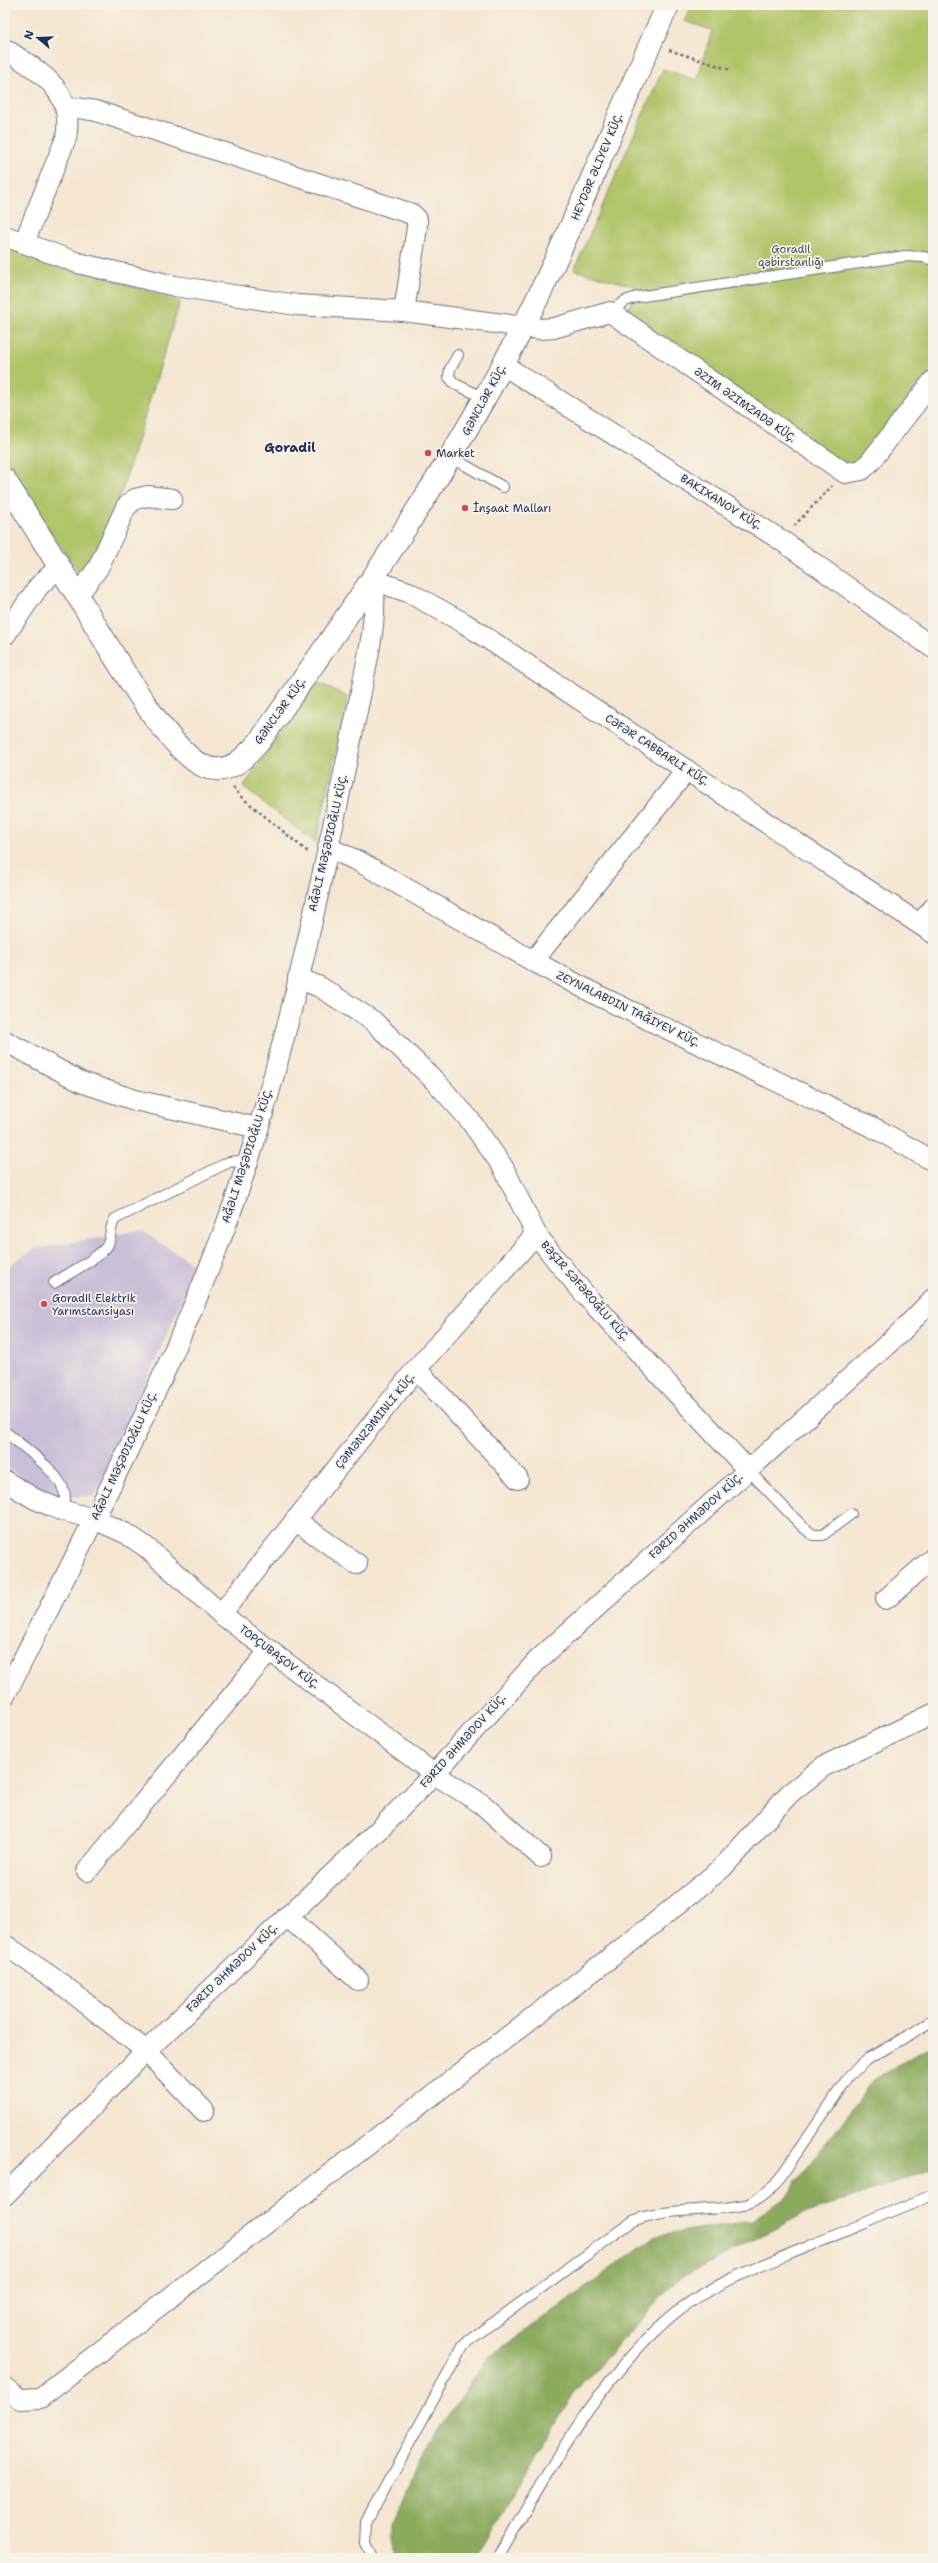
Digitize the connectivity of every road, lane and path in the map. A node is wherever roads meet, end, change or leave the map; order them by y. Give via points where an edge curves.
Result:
1 (668, 5) edge
2 (650, 44) junction
3 (5, 49) edge
4 (731, 70) dead end
5 (68, 109) junction
6 (5, 236) edge
7 (24, 243) junction
8 (933, 260) edge
9 (404, 311) junction
10 (610, 312) junction
11 (523, 327) junction
12 (458, 355) dead end
13 (503, 365) junction
14 (933, 381) edge
15 (485, 398) junction
16 (452, 458) junction
17 (845, 473) junction
18 (6, 482) edge
19 (503, 487) dead end
20 (172, 499) dead end
21 (781, 540) junction
22 (59, 567) junction
23 (374, 580) junction
24 (78, 595) junction
25 (5, 635) edge
26 (933, 648) edge
27 (220, 769) junction
28 (686, 770) junction
29 (328, 852) junction
30 (933, 908) edge
31 (926, 929) edge
32 (533, 961) junction
33 (298, 978) junction
34 (5, 1041) edge
35 (258, 1128) junction
36 (248, 1160) junction
37 (933, 1161) edge
38 (536, 1234) junction
39 (54, 1283) dead end
40 (933, 1299) edge
41 (416, 1369) junction
42 (5, 1432) edge
43 (748, 1469) junction
44 (518, 1479) dead end
45 (5, 1481) edge
46 (61, 1510) junction
47 (851, 1514) dead end
48 (94, 1519) junction
49 (295, 1520) junction
50 (933, 1558) edge
51 (357, 1564) dead end
52 (886, 1599) dead end
53 (221, 1614) junction
54 (270, 1650) junction
55 (5, 1695) edge
56 (933, 1714) edge
57 (434, 1774) junction
58 (541, 1857) dead end
59 (87, 1871) dead end
60 (287, 1916) junction
61 (5, 1945) edge
62 (358, 1980) dead end
63 (933, 2021) edge
64 (146, 2051) junction
65 (204, 2110) dead end
66 (5, 2195) edge
67 (933, 2195) edge
68 (5, 2388) edge
69 (372, 2558) edge
70 (498, 2558) edge

1 - 2 street, HEYDƏR ƏLIYEV KÜÇ.
2 - 4 path
2 - 11 street, HEYDƏR ƏLIYEV KÜÇ. via 583,204
3 - 5 street via 40,72 57,89
5 - 7 street via 69,125 66,138
5 - 9 street via 96,111 412,214 416,218 417,228
6 - 7 street
7 - 9 street via 104,271 175,286 297,305
8 - 10 lane via 924,256 885,259 638,297 625,301
9 - 11 street
10 - 11 street via 554,328
10 - 17 street, ƏZIM ƏZIMZADƏ KÜÇ.
11 - 13 street, GƏNCLƏR KÜÇ.
12 - 15 lane via 450,369 449,377 455,384
13 - 15 street, GƏNCLƏR KÜÇ.
13 - 21 street
14 - 17 street via 871,461 862,470
15 - 16 street, GƏNCLƏR KÜÇ.
16 - 19 lane
16 - 23 street, GƏNCLƏR KÜÇ.
17 - 21 path
18 - 22 street
20 - 24 street via 148,496 134,499 126,507 98,568
21 - 26 street
22 - 24 street
22 - 25 street via 39,586
23 - 27 street, GƏNCLƏR KÜÇ. via 259,742 242,760 231,767
23 - 28 street via 408,592 464,623
23 - 29 street, AĞƏLI MƏŞƏDIOĞLU KÜÇ. via 376,603 372,640
24 - 27 street via 141,698 182,751 194,762
27 - 29 path via 239,795 304,850
28 - 31 street
28 - 32 street
29 - 32 street via 360,862
29 - 33 street, AĞƏLI MƏŞƏDIOĞLU KÜÇ.
30 - 31 street
32 - 37 street via 599,996 880,1131
33 - 35 street, AĞƏLI MƏŞƏDIOĞLU KÜÇ.
33 - 38 street, BƏŞIR SƏFƏROĞLU KÜÇ. via 320,987 373,1021 436,1082 469,1120 503,1167
34 - 35 street via 81,1082 135,1100
35 - 36 street, AĞƏLI MƏŞƏDIOĞLU KÜÇ.
36 - 39 lane via 229,1162 115,1220 110,1227 106,1247
36 - 48 street, AĞƏLI MƏŞƏDIOĞLU KÜÇ. via 193,1306
38 - 41 street, ÇƏMƏNZƏMINLI KÜÇ.
38 - 43 street, BƏŞIR SƏFƏROĞLU KÜÇ. via 587,1297
40 - 43 street, FƏRID ƏHMƏDOV KÜÇ. via 902,1332
41 - 44 street
41 - 49 street, ÇƏMƏNZƏMINLI KÜÇ.
42 - 46 lane via 47,1466 56,1477 65,1497
43 - 47 lane via 803,1527 814,1535 822,1535
43 - 57 street, FƏRID ƏHMƏDOV KÜÇ. via 538,1660
45 - 46 street, TOPÇUBAŞOV KÜÇ. via 35,1499
46 - 48 street, TOPÇUBAŞOV KÜÇ.
48 - 53 street, TOPÇUBAŞOV KÜÇ. via 127,1534 146,1547
48 - 55 street, AĞƏLI MƏŞƏDIOĞLU KÜÇ.
49 - 51 street
49 - 53 street, ÇƏMƏNZƏMINLI KÜÇ.
50 - 52 street
53 - 54 street, TOPÇUBAŞOV KÜÇ.
54 - 57 street, TOPÇUBAŞOV KÜÇ.
54 - 59 street
56 - 68 street via 824,1766 789,1794 722,1868 646,1930 40,2398 20,2399
57 - 58 street, TOPÇUBAŞOV KÜÇ. via 482,1804
57 - 60 street, FƏRID ƏHMƏDOV KÜÇ. via 381,1828
60 - 62 street
60 - 64 street, FƏRID ƏHMƏDOV KÜÇ.
61 - 64 street via 58,1982
63 - 69 lane via 866,2060 849,2076 775,2184 762,2196 749,2203 660,2213 633,2221 464,2344 366,2522 365,2544
64 - 65 street
64 - 66 street, FƏRID ƏHMƏDOV KÜÇ.
67 - 70 lane via 727,2280 670,2317 636,2350 608,2386 550,2468

